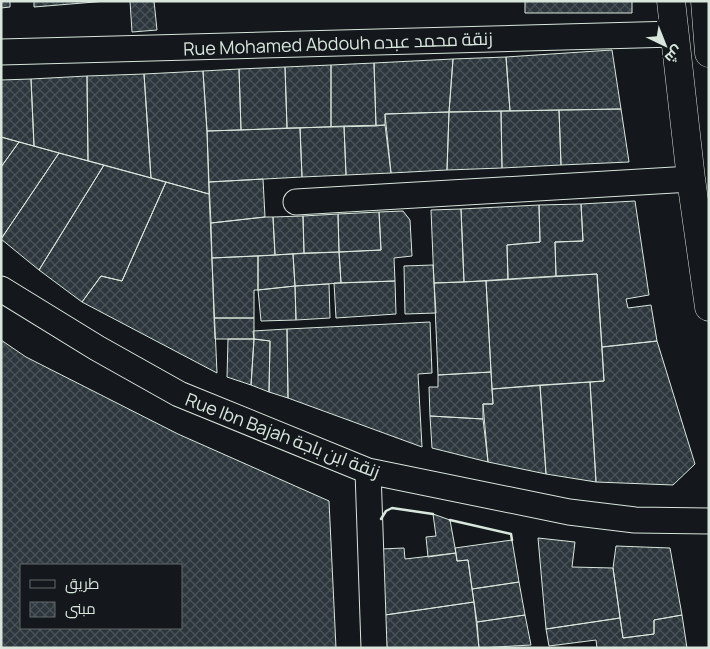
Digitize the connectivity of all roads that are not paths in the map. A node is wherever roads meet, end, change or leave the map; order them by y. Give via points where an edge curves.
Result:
1 (671, 1) edge
2 (705, 1) edge
3 (675, 34) junction
4 (1, 52) edge
5 (709, 53) edge
6 (691, 180) junction
7 (296, 202) dead end
8 (1, 289) edge
9 (709, 307) edge
10 (368, 471) junction
11 (709, 521) edge
12 (374, 648) edge

1 - 3 main road
2 - 5 main road
3 - 4 street, Rue Mohamed Abdouh زنقة محمد عبده
3 - 6 main road
6 - 7 street
6 - 9 main road
8 - 10 street, Rue Ibn Bajah زنقة ابن باجة via 179,394
10 - 11 street, Rue Ibn Bajah زنقة ابن باجة via 569,512 635,520
10 - 12 street

